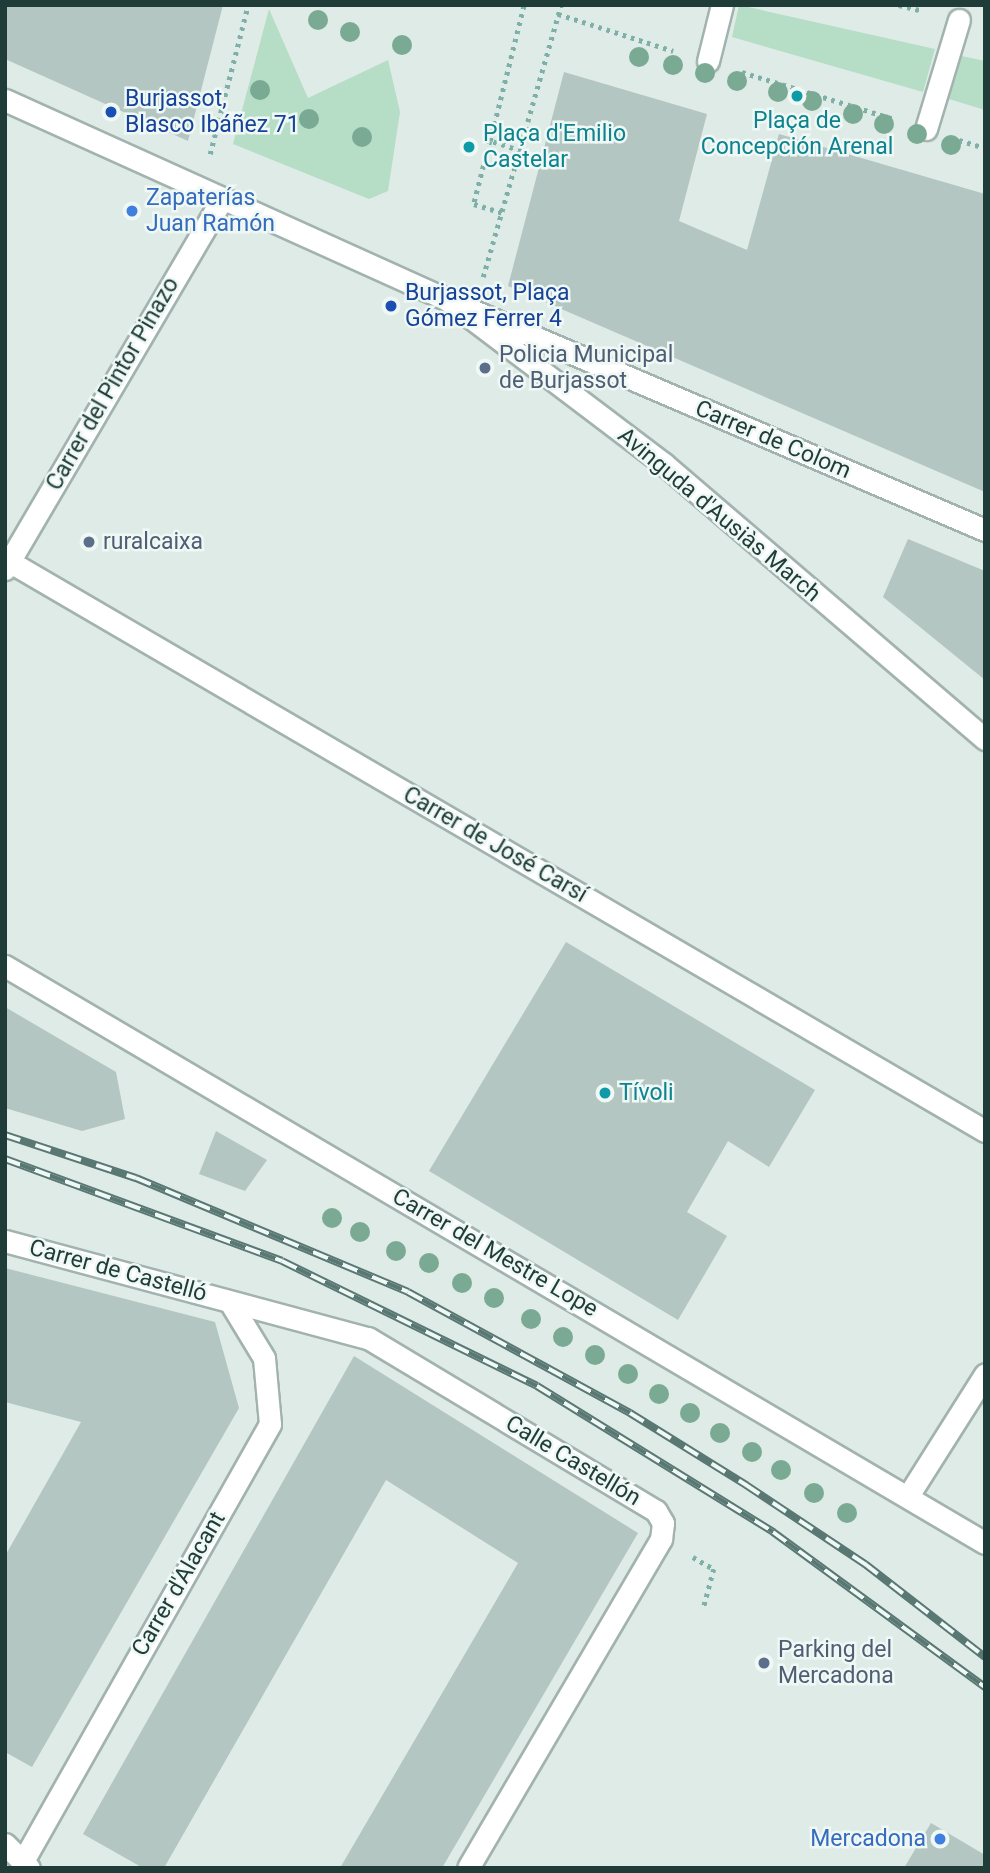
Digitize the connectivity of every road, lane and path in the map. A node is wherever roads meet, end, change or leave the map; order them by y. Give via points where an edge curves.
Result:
1 (248, 5) edge
2 (524, 5) edge
3 (561, 5) edge
4 (722, 5) edge
5 (558, 14) junction
6 (959, 20) dead end
7 (708, 61) junction
8 (5, 100) edge
9 (926, 130) junction
10 (490, 141) junction
11 (985, 148) edge
12 (521, 151) junction
13 (222, 199) junction
14 (503, 213) junction
15 (446, 299) junction
16 (472, 311) junction
17 (985, 530) edge
18 (7, 564) edge
19 (985, 739) edge
20 (5, 966) edge
21 (985, 1131) edge
22 (5, 1241) edge
23 (230, 1302) junction
24 (985, 1374) edge
25 (908, 1496) junction
26 (661, 1539) junction
27 (985, 1542) edge
28 (704, 1607) dead end
29 (5, 1844) edge
30 (26, 1864) edge
31 (468, 1868) edge

1 - 13 path via 209,150
2 - 10 path
3 - 5 path
4 - 7 street
5 - 7 path
5 - 12 path
6 - 9 street
7 - 9 path
8 - 13 street
9 - 11 path
10 - 12 path
10 - 14 path via 474,204
12 - 14 path
13 - 15 street
13 - 18 street, Carrer del Pintor Pinazo
14 - 16 path
15 - 16 street, Carrer de Colom
15 - 19 street, Avinguda d'Ausiàs March via 664,464
16 - 17 street, Carrer de Colom
18 - 21 street, Carrer de José Carsí
20 - 25 street, Carrer del Mestre Lope
22 - 23 street, Carrer de Castelló
23 - 26 street, Calle Castellón via 368,1338 656,1511 663,1524
23 - 30 street, Carrer d'Alacant via 264,1358 270,1424
24 - 25 street
25 - 27 street, Carrer del Mestre Lope
26 - 28 path via 714,1569
26 - 31 street
29 - 30 street

